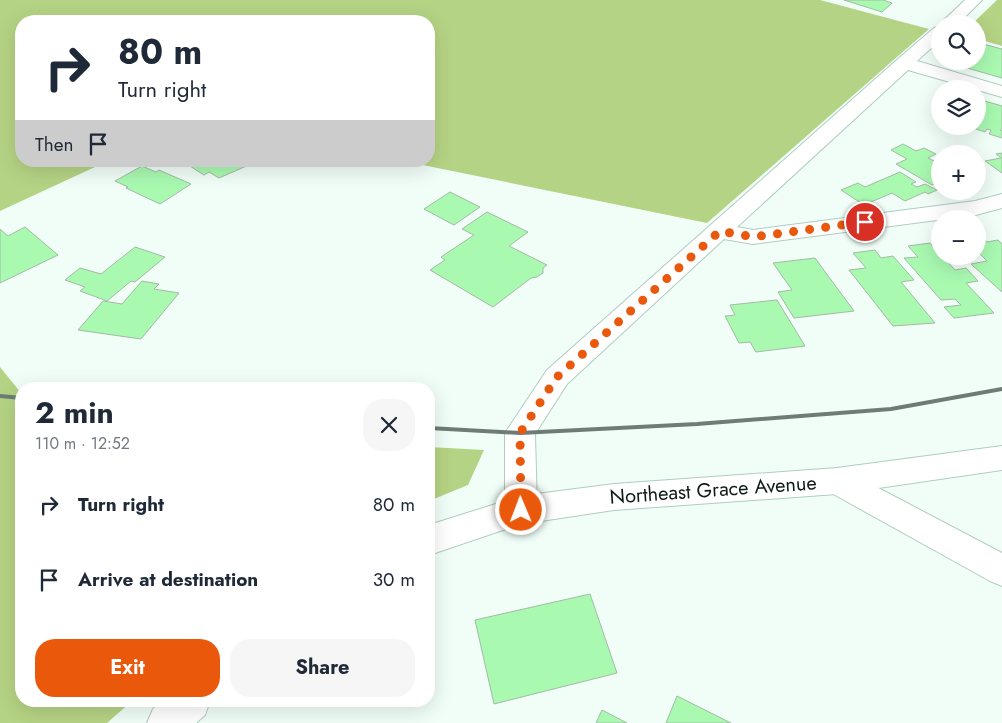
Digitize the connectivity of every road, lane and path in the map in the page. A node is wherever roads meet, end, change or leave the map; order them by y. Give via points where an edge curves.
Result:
1 (974, 0) edge
2 (958, 15) edge
3 (931, 39) edge
4 (904, 63) junction
5 (1002, 92) edge
6 (1002, 201) edge
7 (720, 231) junction
8 (1002, 458) edge
9 (837, 481) junction
10 (521, 510) junction
11 (435, 538) edge
12 (1002, 570) edge
13 (184, 707) edge
14 (167, 723) edge

1 - 2 street
3 - 4 street
4 - 5 street
4 - 7 street
6 - 7 street via 976,208 753,237
7 - 10 street via 557,377 520,433
8 - 9 street, Northeast Grace Avenue
9 - 10 street, Northeast Grace Avenue via 614,496
9 - 12 street
10 - 11 street, Northeast Grace Avenue
13 - 14 street

